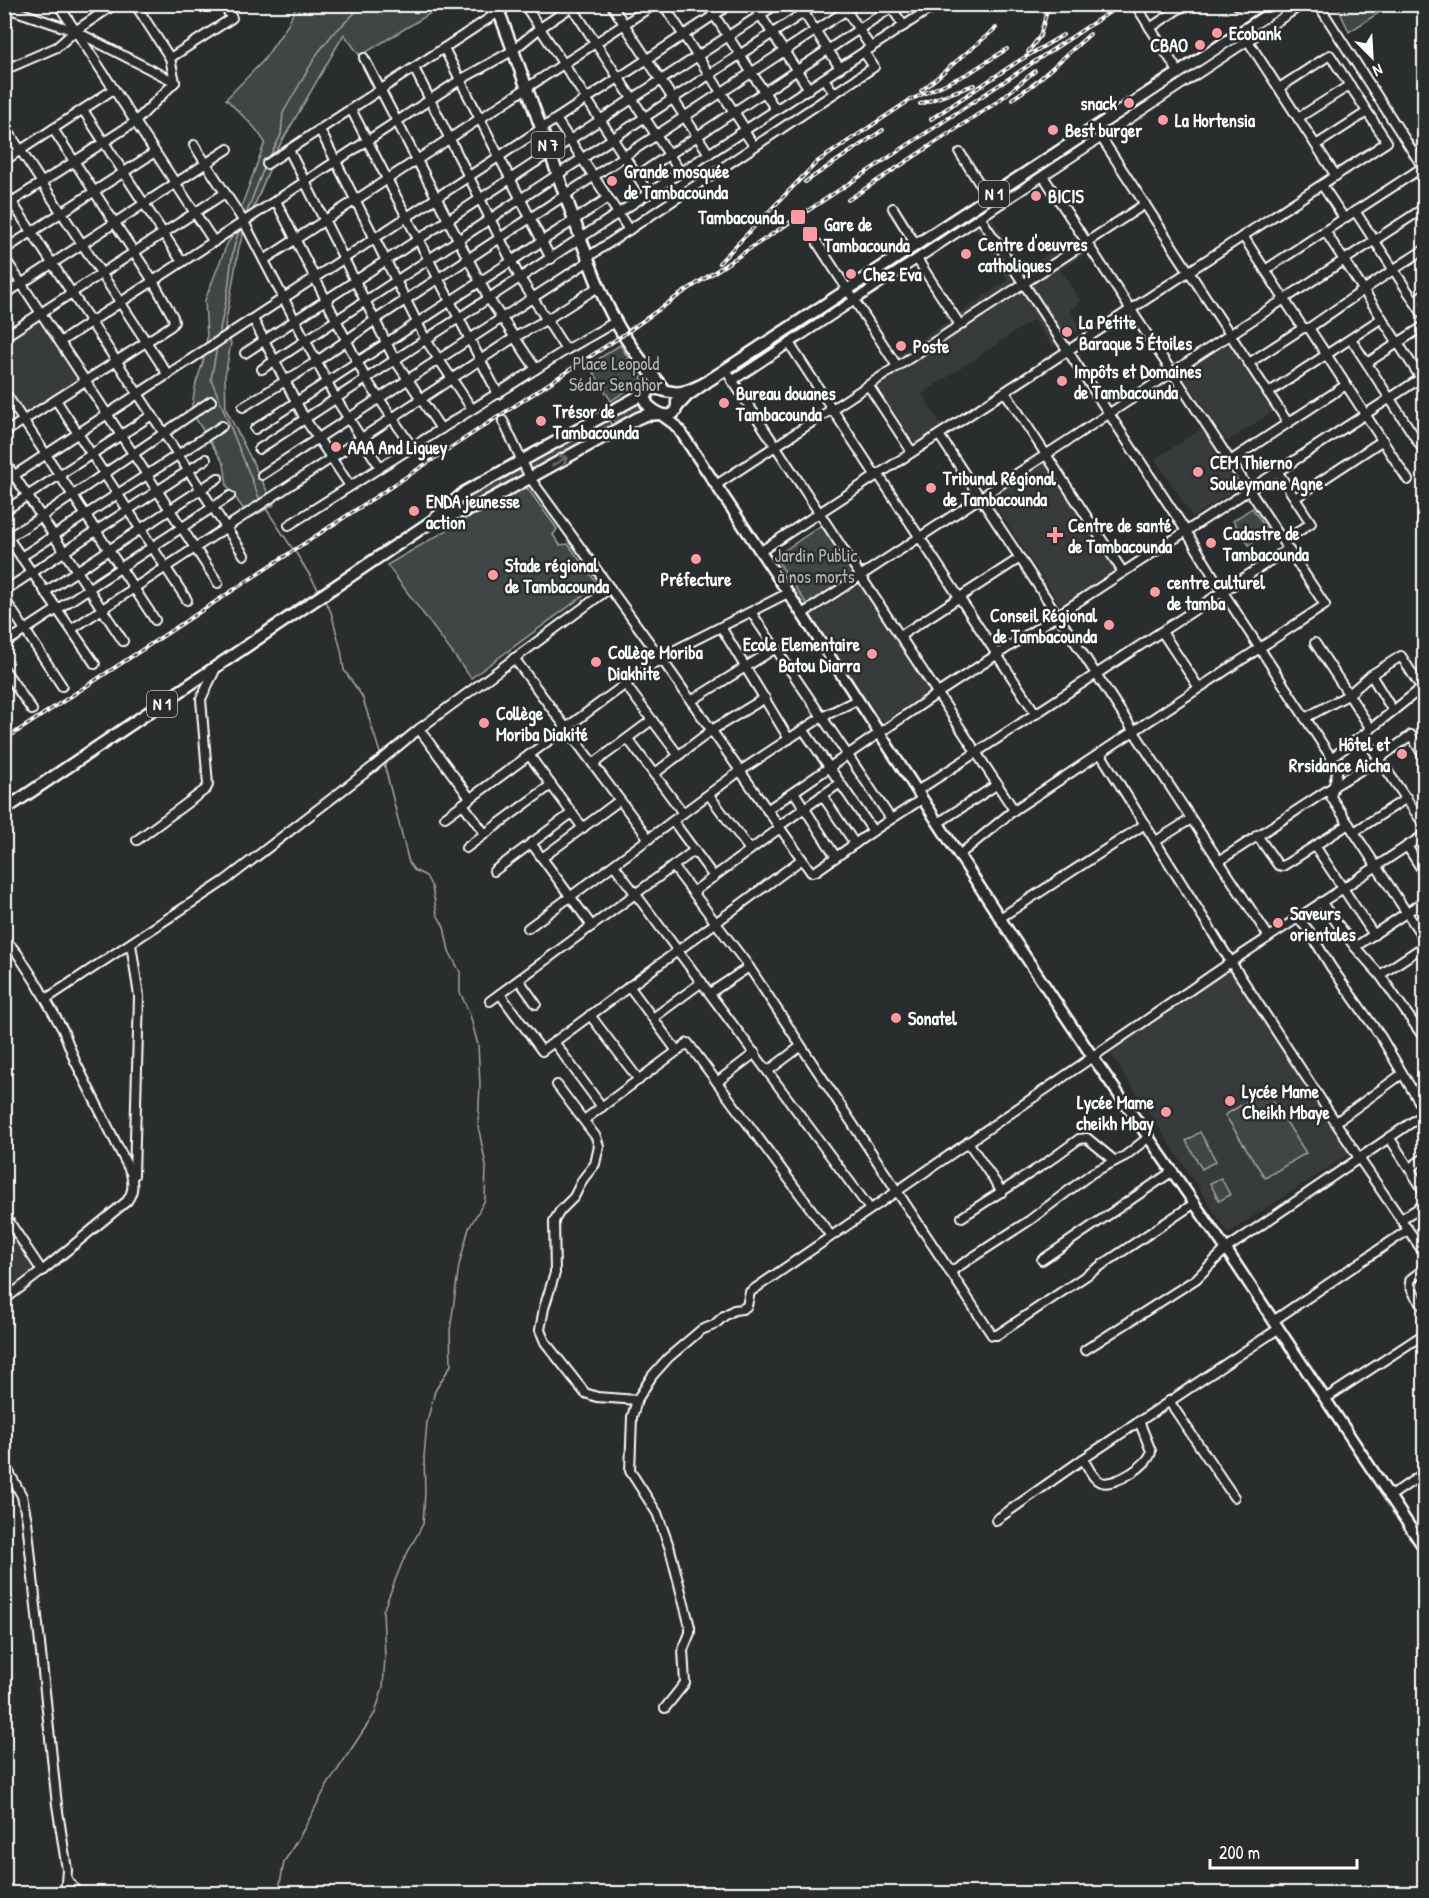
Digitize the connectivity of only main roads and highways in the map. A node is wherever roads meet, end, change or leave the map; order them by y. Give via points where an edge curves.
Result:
1 (1284, 4) edge
2 (498, 9) edge
3 (646, 369) junction
4 (705, 383) junction
5 (665, 391) junction
6 (649, 392) junction
7 (676, 408) junction
8 (660, 414) junction
9 (680, 431) junction
10 (432, 521) junction
11 (4, 810) edge
12 (1425, 1548) edge

1 - 4 highway, N 1
2 - 3 highway, N 7 via 598,286 615,322
3 - 5 highway, N 7
3 - 6 highway, N 7
4 - 5 highway, N 1 via 684,392
4 - 7 highway, N 1
5 - 6 highway via 655,388
5 - 7 highway via 674,397
6 - 8 highway via 646,403
6 - 10 highway, N 1 via 461,495
7 - 8 highway via 670,415
7 - 9 main road
8 - 9 main road
10 -> 8 highway, N 1 via 477,507 638,417
9 - 12 main road via 1092,1056
10 - 11 highway, N 1

